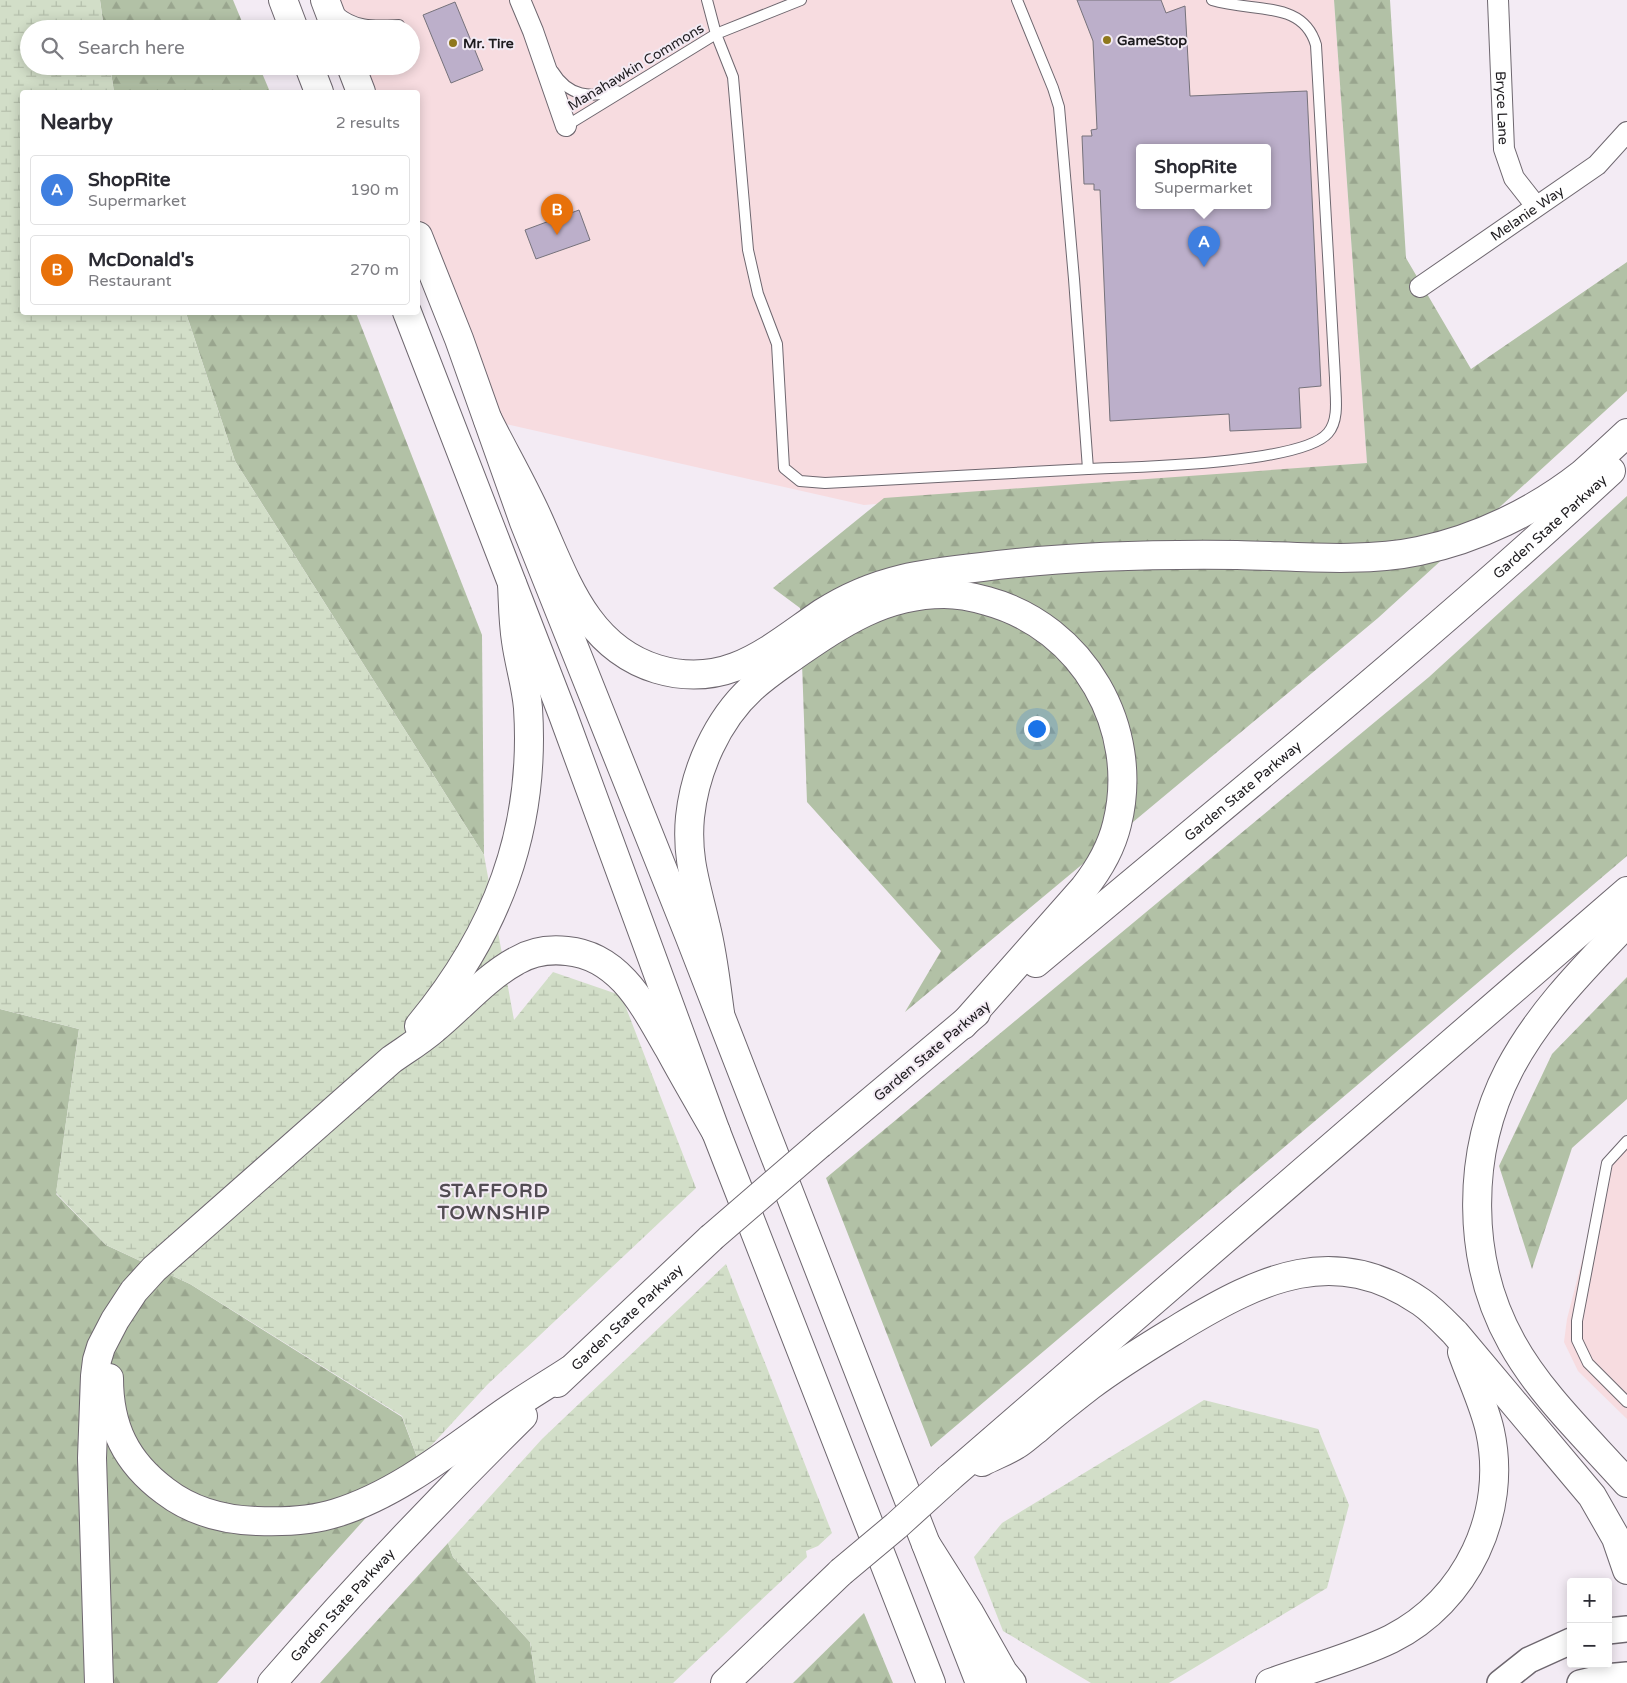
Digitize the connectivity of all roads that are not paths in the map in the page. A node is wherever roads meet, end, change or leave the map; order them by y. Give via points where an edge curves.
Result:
1 (282, 0) edge
2 (325, 0) edge
3 (520, 0) edge
4 (707, 0) edge
5 (801, 0) edge
6 (1017, 0) edge
7 (1212, 0) edge
8 (1498, 0) edge
9 (290, 20) edge
10 (333, 20) edge
11 (349, 20) edge
12 (533, 31) junction
13 (716, 34) junction
14 (312, 75) edge
15 (625, 89) junction
16 (318, 90) edge
17 (566, 126) joint
18 (1627, 132) edge
19 (1536, 206) junction
20 (420, 241) edge
21 (1420, 287) dead end
22 (408, 315) edge
23 (488, 420) junction
24 (1627, 434) edge
25 (1627, 456) edge
26 (1088, 469) junction
27 (512, 584) junction
28 (1627, 891) edge
29 (1627, 923) edge
30 (720, 1013) junction
31 (963, 1025) junction
32 (391, 1060) junction
33 (716, 1132) junction
34 (1627, 1141) edge
35 (115, 1320) junction
36 (1455, 1333) junction
37 (570, 1370) junction
38 (1627, 1402) edge
39 (1596, 1448) junction
40 (949, 1478) junction
41 (1627, 1483) edge
42 (1627, 1497) edge
43 (926, 1544) junction
44 (1627, 1570) edge
45 (1627, 1629) edge
46 (1612, 1631) edge
47 (1567, 1643) edge
48 (1627, 1675) edge
49 (99, 1683) edge
50 (272, 1683) edge
51 (725, 1683) edge
52 (931, 1683) edge
53 (980, 1683) edge
54 (1012, 1683) edge
55 (1270, 1683) edge
56 (1500, 1683) edge
57 (1580, 1683) edge

1 - 9 highway
2 - 10 highway
2 - 11 lane
3 - 12 street
4 - 13 lane, Manahawkin Commons
5 - 13 lane
6 - 26 lane via 1058,106
7 - 26 lane via 1230,4 1282,4 1297,10 1313,30 1334,368 1334,422 1328,434 1317,442 1244,460
8 - 19 street, Bryce Lane via 1504,149 1514,178
12 - 15 lane via 554,73 572,90 598,96
12 - 17 street
13 - 15 lane, Manahawkin Commons
13 - 26 lane via 733,77 748,250 758,294 777,344 784,468 800,481 826,483
14 - 16 highway
15 - 17 lane, Manahawkin Commons
18 - 19 street, Melanie Way via 1597,165
19 - 21 street, Melanie Way
20 - 23 highway
22 - 27 highway
23 - 24 highway via 536,513 575,600 593,625 616,648 643,664 689,674 720,672 751,660 854,594 906,578 1075,558 1177,555 1369,557 1438,546 1493,527 1546,498 1581,474
23 - 30 highway via 524,522
25 - 31 highway, Garden State Parkway via 1530,546 1422,639
27 - 32 highway via 516,641 526,689 529,727 526,789 516,845 502,888 475,947 444,994
27 - 33 highway via 564,715
28 - 40 highway
29 - 39 highway via 1565,990 1532,1032 1508,1070 1486,1130 1478,1184 1477,1215 1483,1259 1503,1326 1536,1378
30 - 31 highway via 690,848 693,801 714,738 750,690 830,631 878,606 910,597 945,594 976,598 1011,609 1039,624 1066,646 1087,670 1107,705 1117,734 1122,768 1118,824 1105,858 1071,903
30 - 43 highway
31 - 37 highway, Garden State Parkway, bridge via 711,1238
32 - 33 highway via 433,1030 499,971 517,960 534,952 575,951 607,965 633,990
32 - 35 highway via 154,1269 134,1291
33 - 52 highway
34 - 38 lane via 1607,1163 1577,1321 1577,1340 1588,1363
35 - 37 highway via 110,1360 110,1409 122,1443 142,1472 170,1495 205,1512 234,1519 270,1522 311,1519 356,1506 449,1454 492,1421
35 - 49 highway via 97,1360 94,1393 92,1458
36 - 40 highway via 1421,1302 1374,1279 1332,1270 1285,1276 1237,1294 1196,1318 1091,1385 1017,1445
36 - 44 highway via 1592,1496 1612,1531
36 - 55 highway via 1490,1431 1494,1462 1489,1514 1471,1562 1444,1599 1407,1630 1374,1646
37 - 50 highway, Garden State Parkway via 443,1496
39 - 41 highway
39 - 42 highway
40 - 51 highway, bridge via 842,1572
43 - 53 highway
43 - 54 highway
45 - 46 street
47 - 56 street via 1529,1660
48 - 57 street

